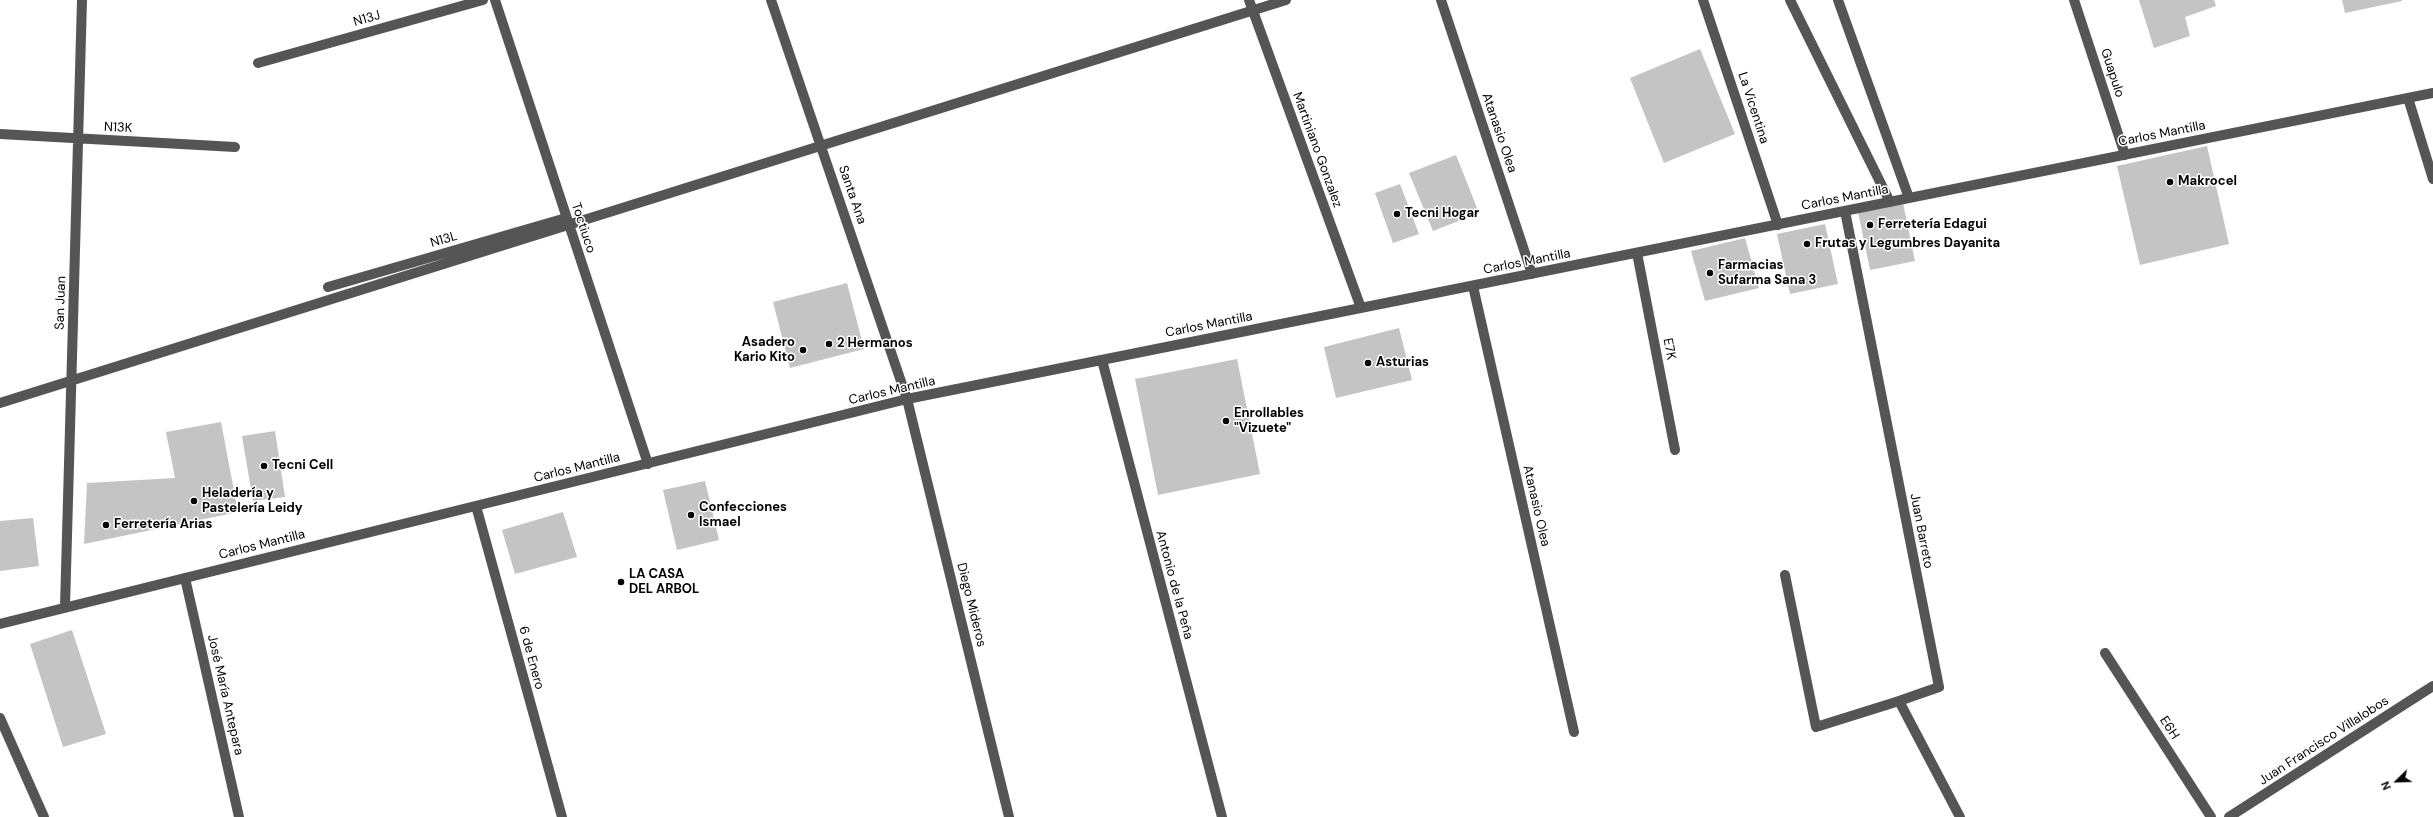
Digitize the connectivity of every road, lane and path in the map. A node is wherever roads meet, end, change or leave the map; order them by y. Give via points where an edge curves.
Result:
1 (82, 0) edge
2 (483, 0) edge
3 (495, 0) edge
4 (771, 0) edge
5 (1249, 0) edge
6 (1286, 0) edge
7 (1441, 0) edge
8 (1703, 0) edge
9 (1790, 0) edge
10 (1838, 0) edge
11 (2074, 0) edge
12 (258, 63) dead end
13 (2433, 93) edge
14 (2408, 98) junction
15 (0, 134) edge
16 (78, 139) junction
17 (235, 148) dead end
18 (2125, 154) junction
19 (2433, 179) edge
20 (1909, 198) junction
21 (1890, 202) junction
22 (1845, 211) junction
23 (566, 218) junction
24 (1778, 225) junction
25 (1637, 253) junction
26 (1532, 274) junction
27 (1473, 286) junction
28 (328, 287) dead end
29 (1361, 308) junction
30 (1102, 360) junction
31 (907, 399) junction
32 (0, 403) edge
33 (1675, 450) dead end
34 (648, 464) junction
35 (476, 506) junction
36 (1785, 575) dead end
37 (185, 578) junction
38 (65, 607) junction
39 (0, 624) edge
40 (2105, 653) dead end
41 (2433, 686) edge
42 (1899, 701) junction
43 (0, 718) edge
44 (1574, 732) dead end
45 (44, 817) edge
46 (239, 817) edge
47 (562, 817) edge
48 (1009, 817) edge
49 (1222, 817) edge
50 (1960, 817) edge
51 (2211, 817) edge
52 (2229, 817) edge

1 - 16 street, San Juan
2 - 12 street, N13J
3 - 23 street, Toctiuco
4 - 31 street, Santa Ana
5 - 29 street, Martiniano Gonzalez
6 - 32 street
7 - 26 street, Atanasio Olea
8 - 24 street, La Vicentina
9 - 21 street
10 - 20 street
11 - 18 street, Guapulo
13 - 14 street, Carlos Mantilla
14 - 18 street, Carlos Mantilla
14 - 19 street
15 - 16 street, N13K
16 - 17 street, N13K
16 - 38 street, San Juan
18 - 20 street, Carlos Mantilla
20 - 21 street, Carlos Mantilla
21 - 22 street, Carlos Mantilla
22 - 24 street, Carlos Mantilla
22 - 42 street, Juan Barreto via 1939,687
23 - 28 street, N13L
23 - 34 street, Toctiuco
24 - 25 street, Carlos Mantilla
25 - 26 street, Carlos Mantilla
25 - 33 street, E7K
26 - 27 street, Carlos Mantilla
27 - 29 street, Carlos Mantilla
27 - 44 street, Atanasio Olea
29 - 30 street, Carlos Mantilla
30 - 31 street, Carlos Mantilla
30 - 49 street, Antonio de la Peña
31 - 34 street, Carlos Mantilla
31 - 48 street, Diego Mideros
34 - 35 street, Carlos Mantilla
35 - 37 street, Carlos Mantilla
35 - 47 street, 6 de Enero
36 - 42 street via 1816,727
37 - 38 street, Carlos Mantilla
37 - 46 street, José María Antepara
38 - 39 street, Carlos Mantilla
40 - 51 street, E6H
41 - 52 street, Juan Francisco Villalobos
42 - 50 street
43 - 45 street

